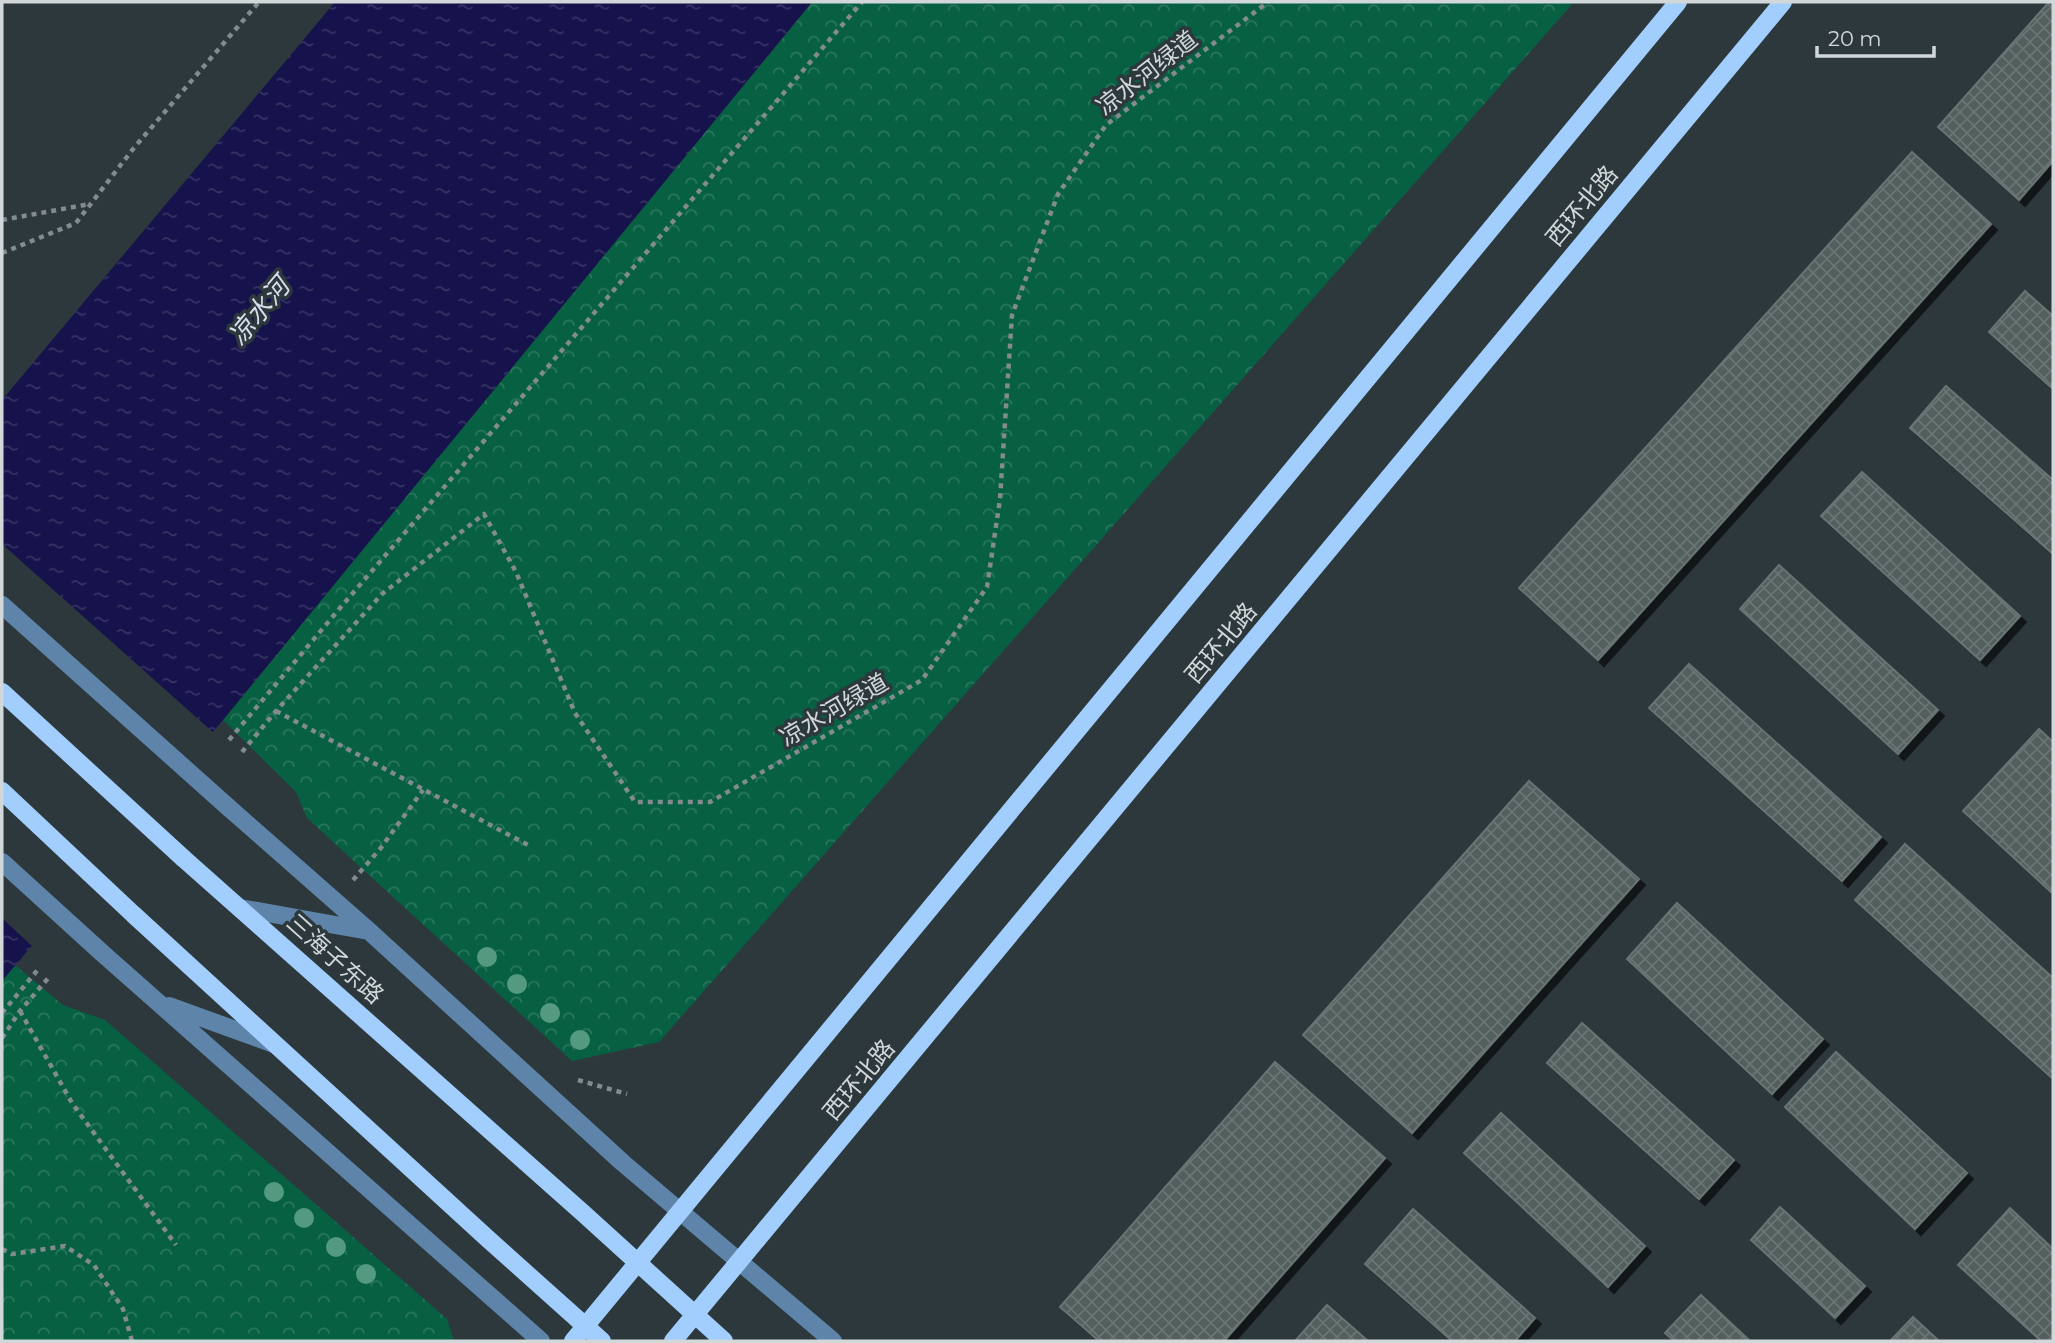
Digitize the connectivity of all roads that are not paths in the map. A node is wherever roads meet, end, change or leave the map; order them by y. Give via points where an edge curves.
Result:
1 (1678, 2) edge
2 (1783, 2) edge
3 (2, 605) edge
4 (2, 692) edge
5 (2, 791) edge
6 (2, 862) edge
7 (240, 908) junction
8 (369, 931) junction
9 (159, 1003) junction
10 (275, 1044) junction
11 (680, 1211) junction
12 (637, 1261) junction
13 (740, 1262) junction
14 (696, 1316) junction
15 (586, 1325) junction
16 (541, 1341) edge
17 (573, 1341) edge
18 (602, 1341) edge
19 (673, 1341) edge
20 (724, 1341) edge
21 (833, 1341) edge

1 - 11 main road
2 - 13 main road, 西环北路
3 - 8 street, bridge
4 - 7 main road, 三海子东路, bridge
5 - 10 main road, bridge
6 - 9 street, bridge
7 - 8 street
7 - 12 main road, 三海子东路
8 - 11 street
9 - 10 street
9 - 16 street
10 - 15 main road
11 - 12 main road
11 - 13 street
12 - 14 main road, 三海子东路
12 - 15 main road
13 - 14 main road, 西环北路
13 - 21 street
14 - 19 main road, 西环北路
14 - 20 main road, 三海子东路
15 - 17 main road
15 - 18 main road

